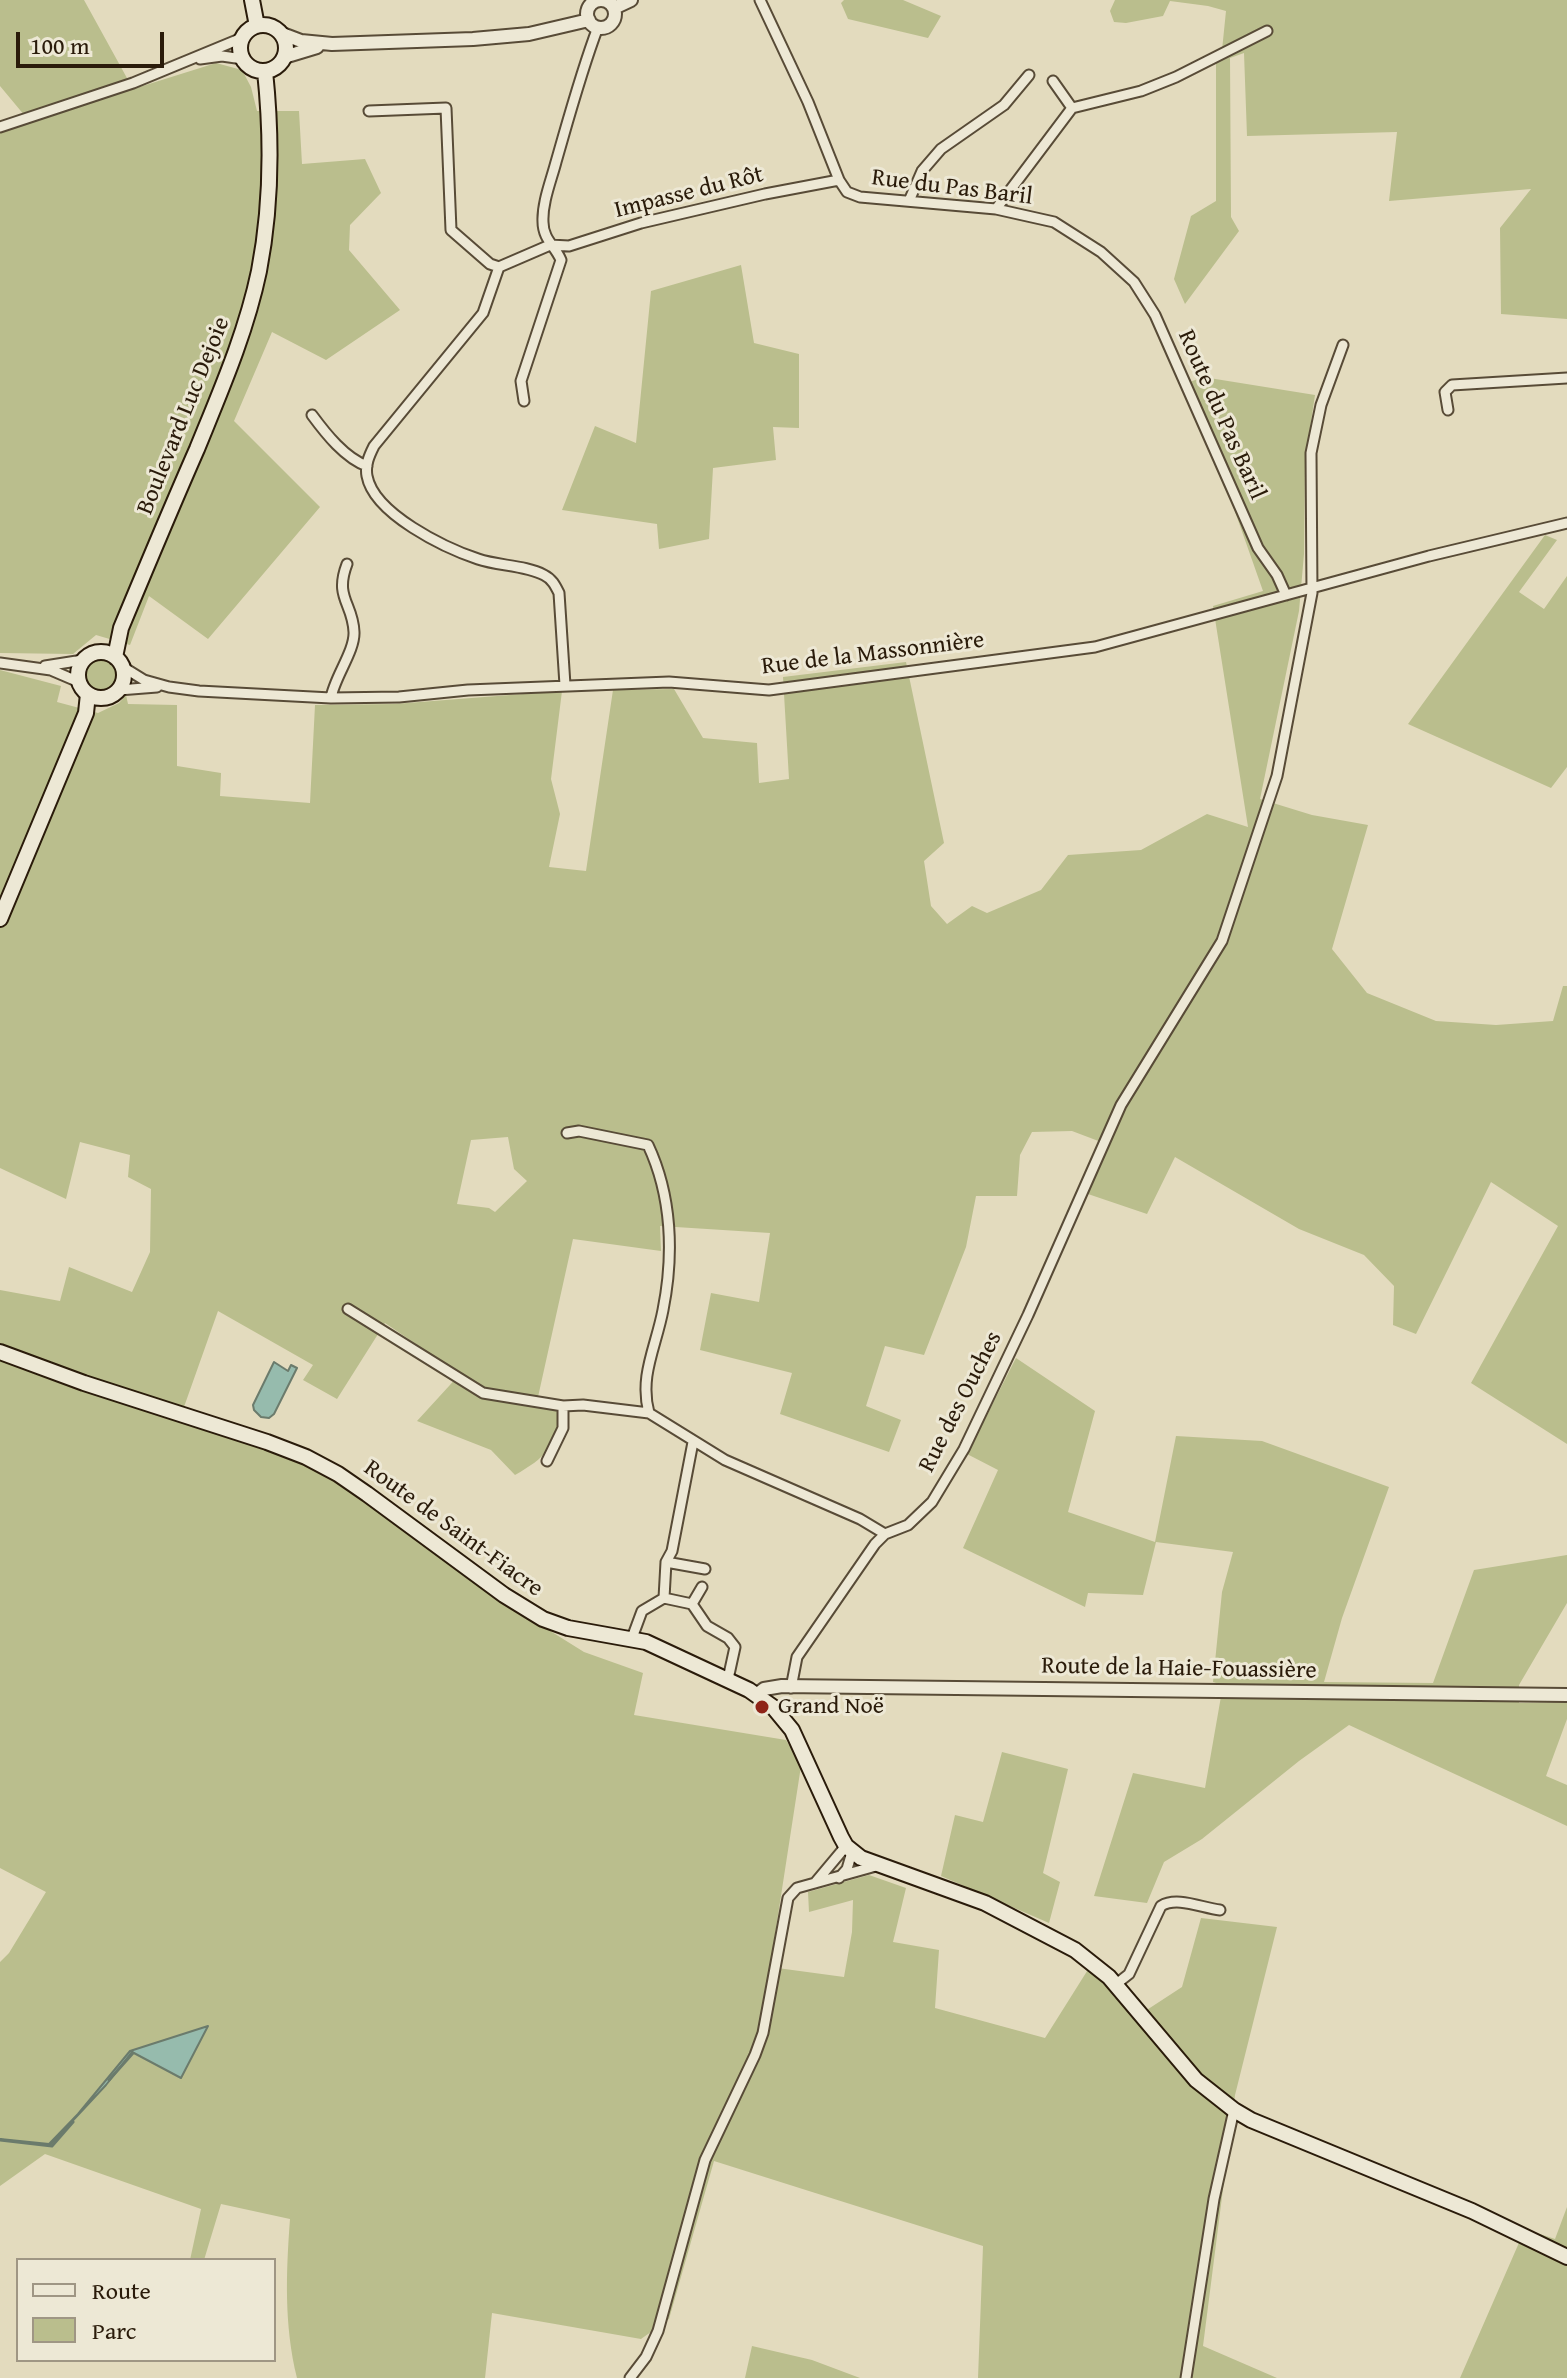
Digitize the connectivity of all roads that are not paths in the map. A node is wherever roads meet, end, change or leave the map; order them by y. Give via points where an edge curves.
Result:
1 (252, 0) edge
2 (631, 0) edge
3 (760, 0) edge
4 (594, 1) edge
5 (614, 8) junction
6 (594, 24) junction
7 (257, 26) junction
8 (1267, 31) dead end
9 (280, 33) junction
10 (242, 38) junction
11 (332, 44) junction
12 (284, 57) junction
13 (243, 59) junction
14 (189, 61) junction
15 (265, 71) junction
16 (1029, 75) dead end
17 (1053, 81) dead end
18 (1072, 108) junction
19 (369, 111) dead end
20 (0, 127) edge
21 (839, 180) junction
22 (909, 201) junction
23 (996, 209) junction
24 (550, 245) junction
25 (1109, 258) joint
26 (499, 267) junction
27 (1343, 345) dead end
28 (1567, 378) edge
29 (524, 401) dead end
30 (1448, 410) dead end
31 (312, 415) dead end
32 (363, 464) junction
33 (1567, 523) edge
34 (347, 564) dead end
35 (1312, 590) junction
36 (1286, 595) junction
37 (113, 658) junction
38 (83, 660) junction
39 (0, 663) edge
40 (38, 667) junction
41 (79, 682) junction
42 (565, 685) junction
43 (169, 687) junction
44 (119, 690) junction
45 (95, 696) junction
46 (331, 698) junction
47 (0, 919) edge
48 (567, 1133) dead end
49 (348, 1309) dead end
50 (0, 1352) edge
51 (563, 1406) junction
52 (649, 1413) junction
53 (693, 1442) junction
54 (547, 1461) dead end
55 (885, 1534) junction
56 (666, 1562) junction
57 (705, 1569) dead end
58 (702, 1587) dead end
59 (664, 1598) junction
60 (692, 1604) junction
61 (632, 1638) junction
62 (728, 1679) junction
63 (791, 1688) junction
64 (756, 1695) junction
65 (1567, 1695) edge
66 (773, 1707) junction
67 (849, 1849) junction
68 (876, 1866) junction
69 (839, 1878) junction
70 (815, 1883) junction
71 (1220, 1910) dead end
72 (1115, 1985) junction
73 (1234, 2110) junction
74 (1567, 2257) edge
75 (630, 2378) edge
76 (1186, 2378) edge

1 - 7 main road
2 - 5 street
3 - 21 street, Rue du Pas Baril
4 - 5 street
4 - 6 street via 587,12
5 - 6 street via 607,26
6 - 11 street via 473,39
6 - 24 street via 546,199 543,223
7 - 9 main road
7 - 10 main road
8 - 18 street via 1164,82
9 - 11 street
9 - 12 main road
10 - 13 main road
10 - 14 street
11 - 12 street
12 - 15 main road
13 - 14 street
13 - 15 main road
14 - 20 street
15 - 37 main road, Boulevard Luc Dejoie via 270,184 249,312
16 - 22 street via 1004,105 941,149 922,171
17 - 18 street
18 - 23 street
19 - 26 street via 446,108 451,230
21 - 22 street, Rue du Pas Baril via 847,192 860,197
21 - 24 street, Impasse du Rôt via 641,223 569,246
22 - 23 street, Rue du Pas Baril
23 - 25 street, Rue du Pas Baril via 1054,222
24 - 26 street, Impasse du Rôt
24 - 29 street via 561,260 521,381
25 - 36 street, Route du Pas Baril via 1134,282 1155,315 1252,536
26 - 32 street via 483,313
27 - 35 street, Rue des Ouches via 1321,405 1311,453
28 - 30 street via 1452,385 1445,392
31 - 32 street via 326,434
32 - 42 street via 381,500 436,544 543,574 554,583
33 - 35 street, Rue de la Massonnière
34 - 46 street via 341,591 355,633
35 - 36 street, Rue de la Massonnière
35 - 55 street, Rue des Ouches via 1277,776 1222,941 1135,1080 964,1449 932,1502 908,1525
36 - 42 street, Rue de la Massonnière via 1095,647 769,690 669,682
37 - 38 main road via 94,653
37 - 43 street, Rue de la Massonnière via 144,680
37 - 44 main road via 124,679
38 - 40 street
38 - 41 main road
39 - 40 street
40 - 41 street
41 - 45 main road
42 - 46 street, Rue de la Massonnière
43 - 44 street, Rue de la Massonnière
43 - 46 street, Rue de la Massonnière
44 - 45 main road
45 - 47 main road
48 - 52 street via 648,1145 661,1171 671,1265 646,1374
49 - 51 street via 483,1393
50 - 61 main road, Route de Saint-Fiacre via 306,1457 338,1474 543,1619
51 - 52 street
51 - 54 street via 563,1428
52 - 53 street
53 - 55 street
53 - 56 street
55 - 63 street, Rue des Ouches via 805,1643
56 - 57 street
56 - 59 street
58 - 60 street
59 - 60 street
59 - 61 street via 642,1611
60 - 62 street via 707,1626 735,1647
61 - 62 main road, Route de Saint-Fiacre
62 - 64 main road, Route de Saint-Fiacre
63 - 64 street, Route de la Haie-Fouassière via 764,1689
63 - 65 street, Route de la Haie-Fouassière
63 - 66 street
64 - 66 main road, Route de Saint-Fiacre
66 - 67 main road, Route de Saint-Fiacre via 792,1730
67 - 68 main road
67 - 69 street via 847,1869
67 - 70 street
68 - 69 street
68 - 72 main road via 1022,1920 1075,1950
69 - 70 street
70 - 75 street via 797,1888 788,1898 763,2033 705,2160 658,2331
71 - 72 street via 1180,1902 1161,1906 1129,1974
72 - 73 main road via 1183,2067
73 - 74 main road
73 - 76 street

